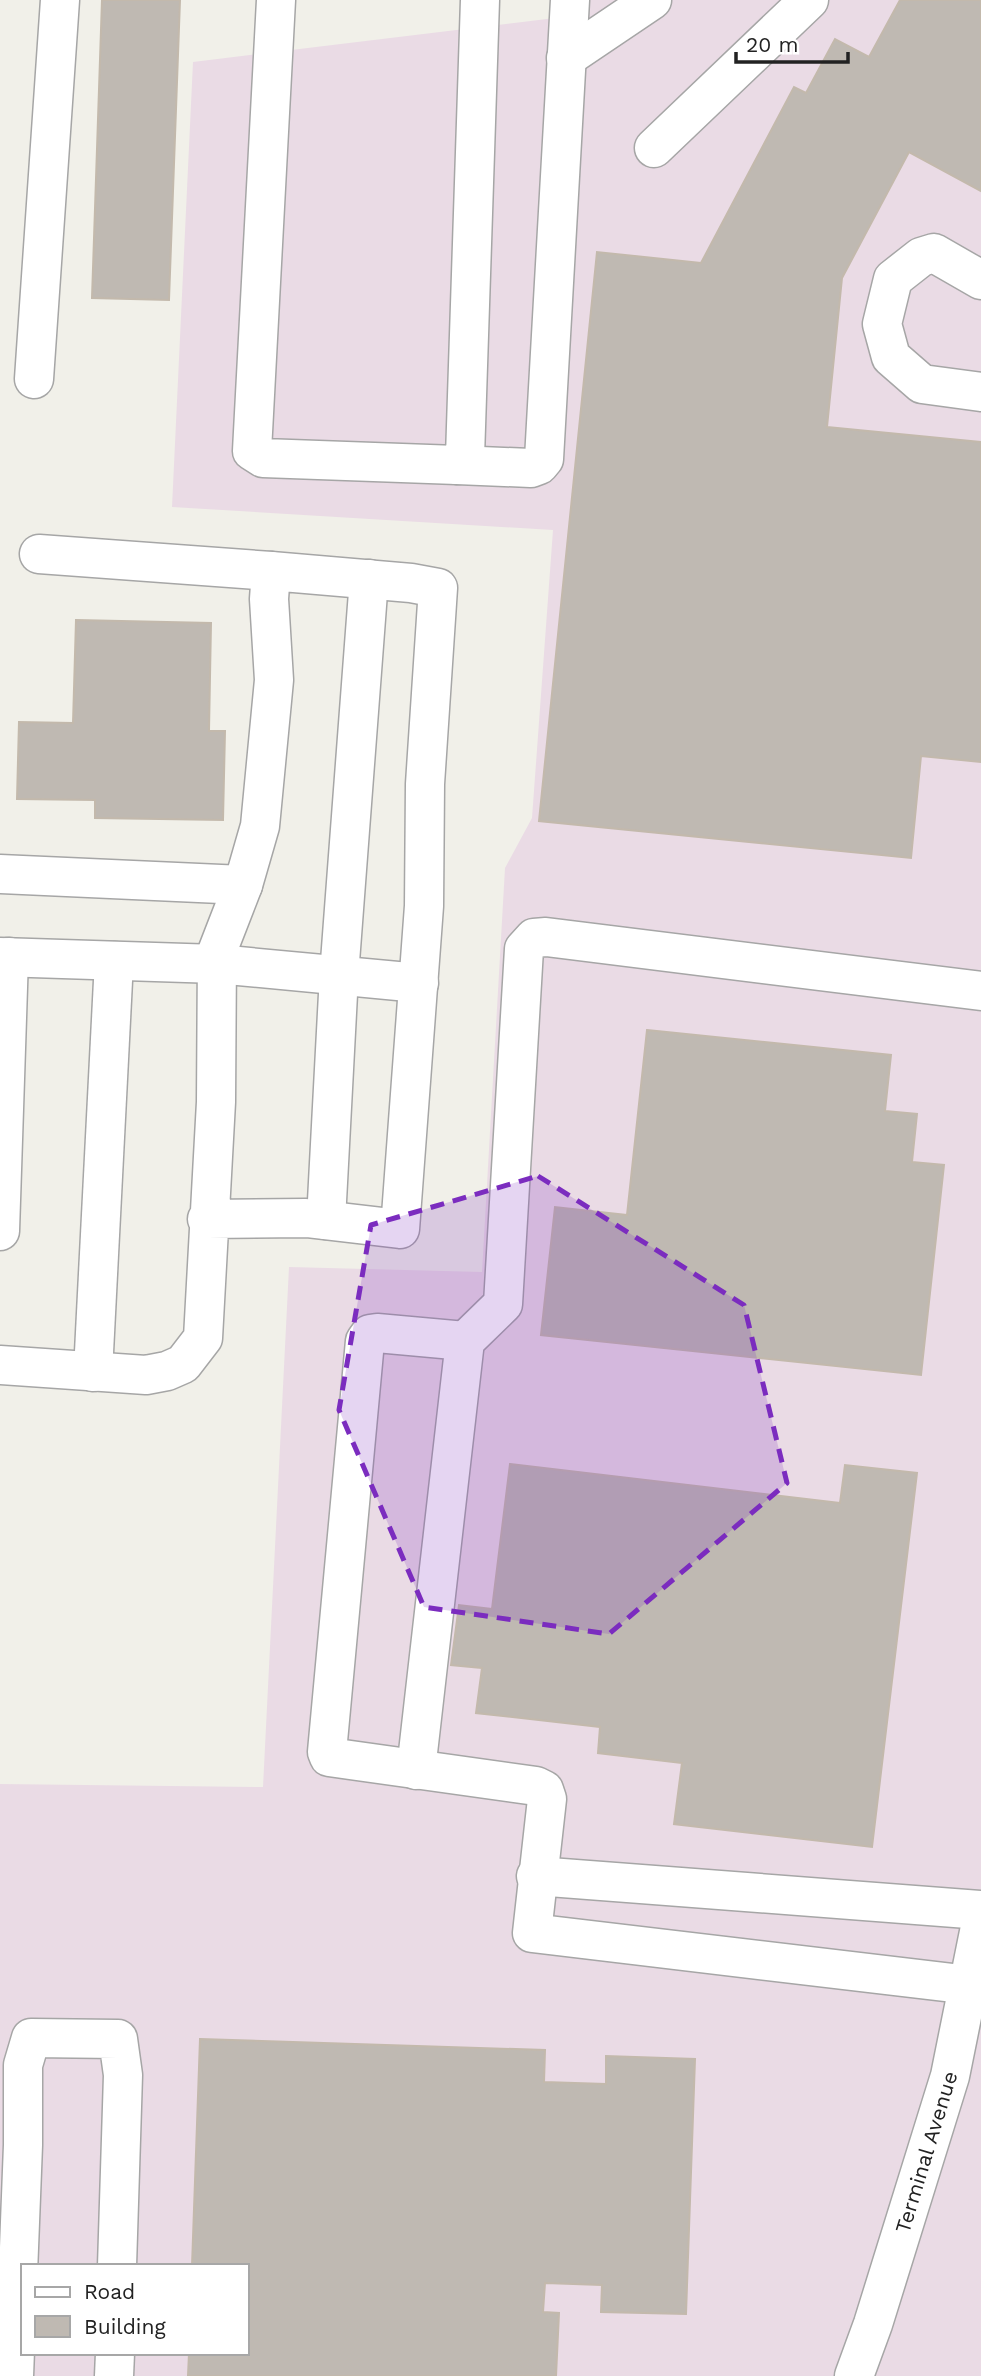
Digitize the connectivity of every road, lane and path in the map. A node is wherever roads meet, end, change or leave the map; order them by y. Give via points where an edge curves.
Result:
1 (60, 0) edge
2 (276, 0) edge
3 (480, 0) edge
4 (570, 0) edge
5 (652, 0) edge
6 (809, 0) edge
7 (566, 58) junction
8 (654, 148) dead end
9 (981, 280) edge
10 (34, 379) dead end
11 (981, 392) edge
12 (457, 465) junction
13 (39, 554) dead end
14 (271, 571) junction
15 (369, 579) junction
16 (0, 874) edge
17 (243, 885) junction
18 (5, 957) edge
19 (114, 961) junction
20 (217, 964) junction
21 (339, 975) junction
22 (419, 983) junction
23 (981, 991) edge
24 (207, 1219) junction
25 (326, 1220) junction
26 (0, 1231) edge
27 (466, 1341) junction
28 (0, 1365) edge
29 (93, 1372) junction
30 (416, 1770) junction
31 (536, 1876) junction
32 (981, 1930) edge
33 (970, 1985) junction
34 (16, 2037) edge
35 (117, 2264) edge
36 (115, 2355) edge
37 (14, 2376) edge
38 (114, 2376) edge
39 (853, 2376) edge

1 - 10 street
2 - 12 street via 252,451 263,458
3 - 12 street via 466,457
4 - 7 street
5 - 7 street
6 - 8 street
7 - 12 street via 544,459 531,468
9 - 11 street via 934,253 921,257 892,279 882,324 891,357 922,384
13 - 14 street
14 - 15 street
14 - 17 street via 274,680 270,743 258,841
15 - 21 street
15 - 22 street via 438,588 425,784
16 - 17 street
17 - 20 street
18 - 19 street
18 - 26 street
19 - 20 street
19 - 29 street
20 - 21 street
20 - 24 street via 216,1102
21 - 22 street
21 - 25 street
22 - 25 street via 400,1229
23 - 27 street via 534,938 524,948 503,1304
24 - 25 street
24 - 29 street via 203,1338 183,1364 167,1371 146,1375
27 - 30 street
27 - 30 street via 377,1333 365,1341 327,1752 334,1759
28 - 29 street
30 - 31 street via 544,1790 547,1799
31 - 32 street
31 - 33 street via 532,1934
32 - 33 street, Terminal Avenue
33 - 39 street, Terminal Avenue via 950,2077
34 - 35 street via 118,2039 123,2075
34 - 37 street via 23,2064 23,2145
36 - 38 street

